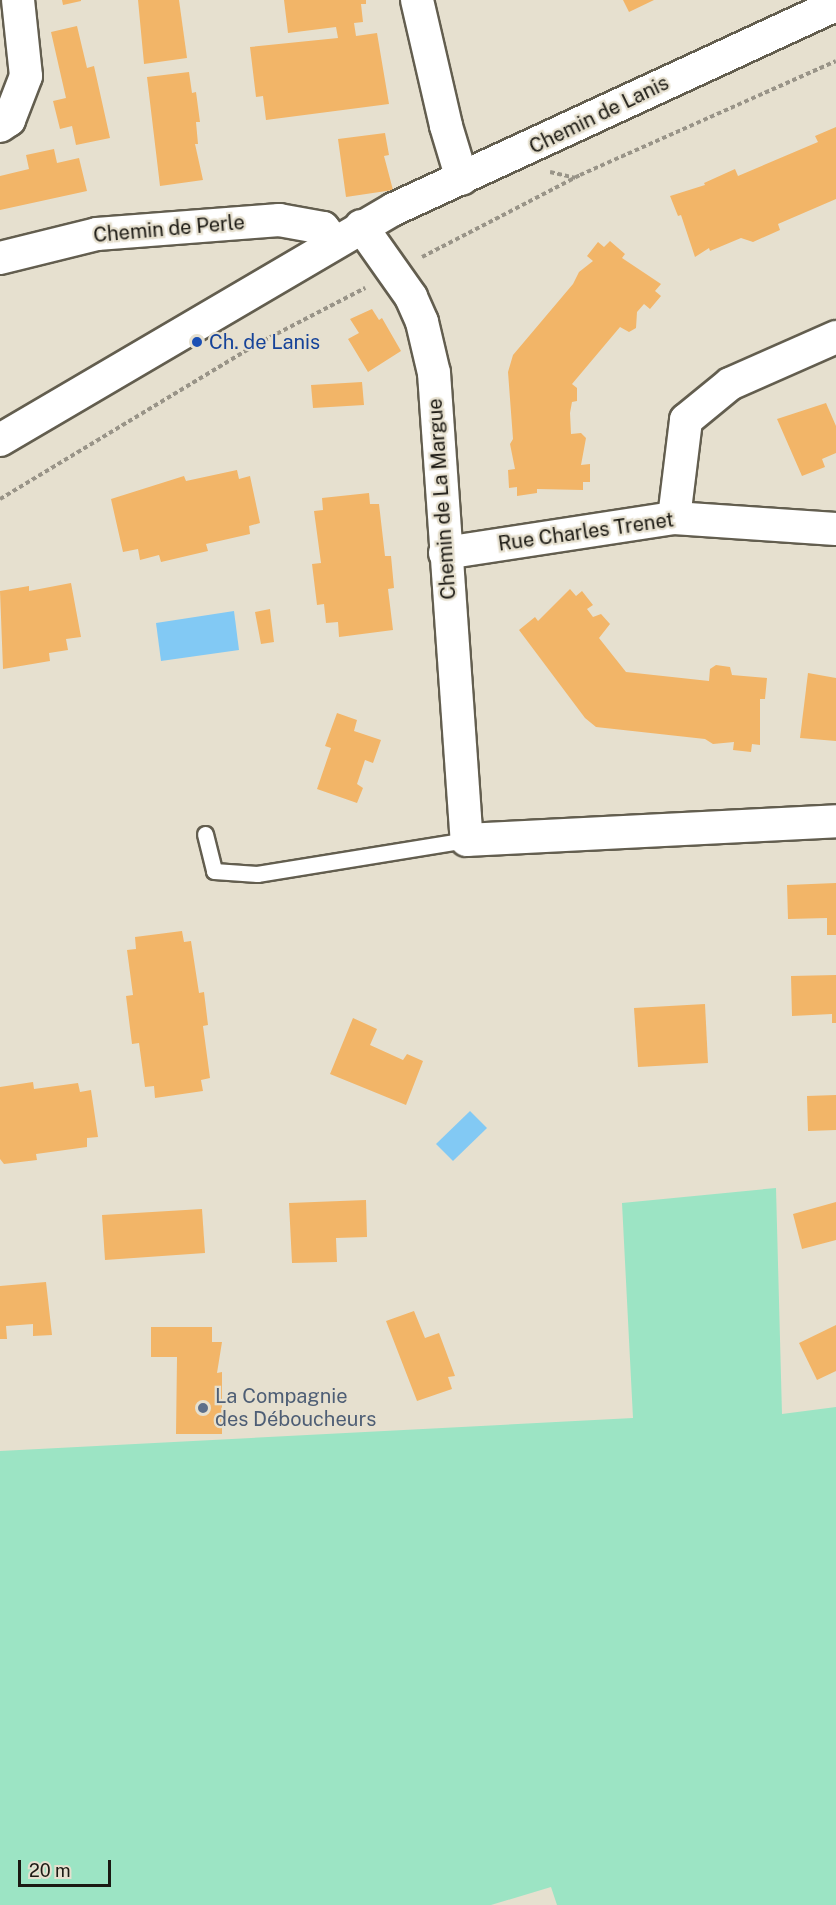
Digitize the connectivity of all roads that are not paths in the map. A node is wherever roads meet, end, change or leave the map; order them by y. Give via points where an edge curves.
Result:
1 (18, 0) edge
2 (417, 0) edge
3 (836, 5) edge
4 (0, 126) edge
5 (462, 178) junction
6 (361, 226) junction
7 (334, 241) junction
8 (0, 258) edge
9 (836, 338) edge
10 (0, 440) edge
11 (674, 518) junction
12 (836, 529) edge
13 (445, 553) junction
14 (836, 821) edge
15 (205, 834) dead end
16 (467, 840) junction

1 - 4 street via 26,76 9,120
2 - 5 street
3 - 5 street, Chemin de Lanis
5 - 6 street, Chemin de Lanis
6 - 7 street
6 - 13 street, Chemin de La Margue via 396,272 422,322 434,373
7 - 8 street, Chemin de Perle via 323,228 279,220 97,234
7 - 10 street
9 - 11 street via 730,384 686,420
11 - 12 street, Rue Charles Trenet
11 - 13 street, Rue Charles Trenet
13 - 16 street, Chemin de La Margue
14 - 16 street
15 - 16 lane via 214,872 257,874

